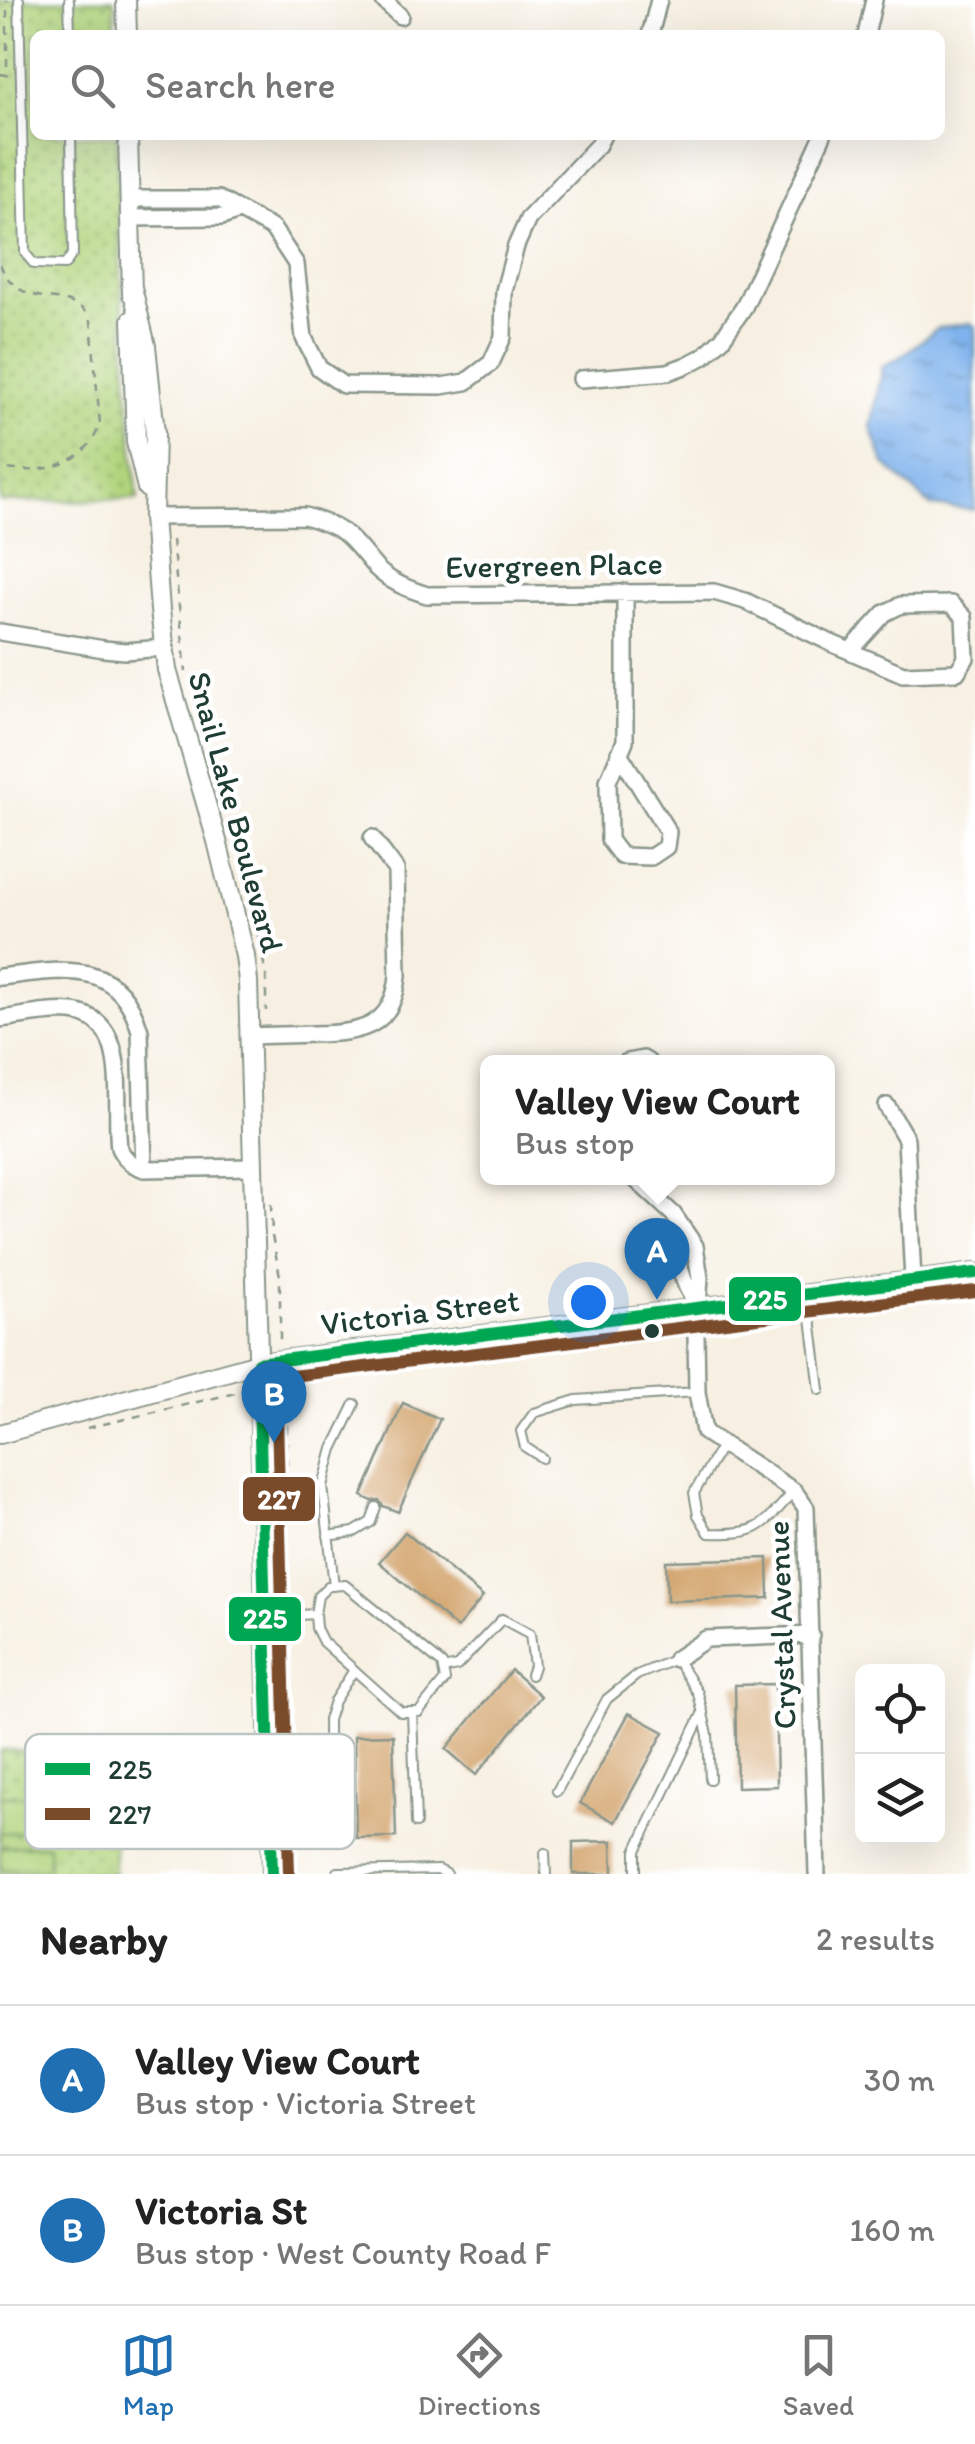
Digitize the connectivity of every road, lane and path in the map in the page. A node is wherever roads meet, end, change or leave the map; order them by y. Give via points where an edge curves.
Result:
1 (6, 0) edge
2 (19, 0) edge
3 (69, 0) edge
4 (126, 0) edge
5 (383, 0) edge
6 (659, 0) edge
7 (874, 0) edge
8 (400, 16) dead end
9 (70, 30) edge
10 (127, 30) edge
11 (651, 30) edge
12 (867, 30) edge
13 (0, 74) edge
14 (71, 140) edge
15 (128, 140) edge
16 (600, 140) edge
17 (821, 140) edge
18 (129, 198) junction
19 (239, 211) junction
20 (130, 218) junction
21 (0, 264) edge
22 (580, 379) dead end
23 (0, 468) edge
24 (153, 517) junction
25 (626, 592) junction
26 (0, 632) edge
27 (164, 648) junction
28 (850, 651) junction
29 (620, 754) junction
30 (372, 838) dead end
31 (0, 977) edge
32 (0, 1018) edge
33 (250, 1036) junction
34 (887, 1106) dead end
35 (252, 1167) junction
36 (144, 1169) junction
37 (642, 1185) edge
38 (975, 1273) edge
39 (913, 1281) junction
40 (808, 1294) junction
41 (975, 1298) edge
42 (698, 1307) junction
43 (812, 1318) junction
44 (696, 1334) junction
45 (258, 1363) junction
46 (258, 1388) junction
47 (820, 1390) dead end
48 (697, 1392) junction
49 (355, 1404) dead end
50 (72, 1432) dead end
51 (0, 1434) edge
52 (722, 1444) junction
53 (542, 1458) dead end
54 (794, 1491) junction
55 (376, 1507) dead end
56 (328, 1536) junction
57 (334, 1586) junction
58 (314, 1614) junction
59 (266, 1618) junction
60 (811, 1635) junction
61 (676, 1659) junction
62 (354, 1670) junction
63 (443, 1670) junction
64 (530, 1676) dead end
65 (412, 1712) junction
66 (702, 1712) junction
67 (269, 1734) edge
68 (328, 1734) edge
69 (710, 1780) dead end
70 (556, 1791) dead end
71 (416, 1823) dead end
72 (271, 1849) edge
73 (546, 1853) dead end
74 (338, 1872) edge
75 (272, 1874) edge
76 (447, 1874) edge
77 (546, 1874) edge
78 (636, 1874) edge
79 (817, 1874) edge

1 - 13 path via 8,74
2 - 14 lane via 26,253 34,264 65,265 73,253
3 - 9 lane
4 - 10 street
5 - 8 street
6 - 11 street
7 - 12 street
15 - 18 street, Snail Lake Boulevard
16 - 19 street via 528,219 504,290 503,338 491,363 466,382 343,384 318,368 304,338 296,264 273,229
17 - 22 street via 744,307 722,339 704,356 668,372
18 - 19 street via 219,199
18 - 20 street, Snail Lake Boulevard
19 - 20 street
20 - 24 street, Snail Lake Boulevard via 131,283 155,433
21 - 23 path via 13,287 88,313 100,424 77,456 50,470
24 - 25 street, Evergreen Place via 323,521 356,543 392,581 427,594
24 - 27 street, Snail Lake Boulevard
25 - 28 street, Evergreen Place via 694,590 734,597
25 - 29 street
26 - 27 street via 124,651
27 - 33 street, Snail Lake Boulevard via 246,956
28 - 28 street, Evergreen Place via 903,674 956,672 966,658 964,617 951,604 900,605
29 - 29 street via 608,781 610,840 621,856 651,858 666,847 668,832
30 - 33 street via 396,870 398,976 392,1003 361,1030 344,1034
31 - 36 street via 76,970 105,980 128,1002 140,1031
32 - 36 street via 77,1013 106,1030 115,1057 119,1148
33 - 35 street, Snail Lake Boulevard
34 - 39 street via 906,1138
35 - 36 street
35 - 45 street, Snail Lake Boulevard
37 - 42 street, Crystal Avenue via 695,1246
38 - 39 street, Victoria Street
39 - 40 street, Victoria Street
40 - 42 street, Victoria Street
40 - 43 lane
41 - 43 path
42 - 44 street, Crystal Avenue
42 - 45 street, Victoria Street
43 - 44 path
43 - 47 lane
44 - 46 path
44 - 48 street, Crystal Avenue
45 - 46 street, Snail Lake Boulevard
45 - 51 street, Victoria Street
46 - 50 path
46 - 59 street, Snail Lake Boulevard
48 - 52 street, Crystal Avenue via 704,1432
48 - 53 lane via 576,1400 534,1413 521,1431 525,1447
49 - 56 lane via 332,1449 323,1486
52 - 54 street, Crystal Avenue
52 - 54 lane via 694,1493 709,1532 738,1534 765,1525
54 - 60 street, Crystal Avenue via 806,1508
55 - 56 lane via 370,1522 354,1532
56 - 57 lane
57 - 58 lane via 318,1596
57 - 63 lane via 344,1586
58 - 59 lane
58 - 62 lane via 322,1642
59 - 67 street, Snail Lake Boulevard
60 - 61 street via 706,1639
60 - 79 street, Crystal Avenue
61 - 66 lane
61 - 70 lane via 638,1675 607,1699
62 - 65 lane via 402,1712
62 - 68 lane via 334,1701
63 - 64 lane via 457,1666 502,1619 530,1634
63 - 65 lane via 446,1680
65 - 71 lane
66 - 69 lane
66 - 78 lane via 636,1851
72 - 75 street, Snail Lake Boulevard
73 - 77 lane
74 - 76 lane

